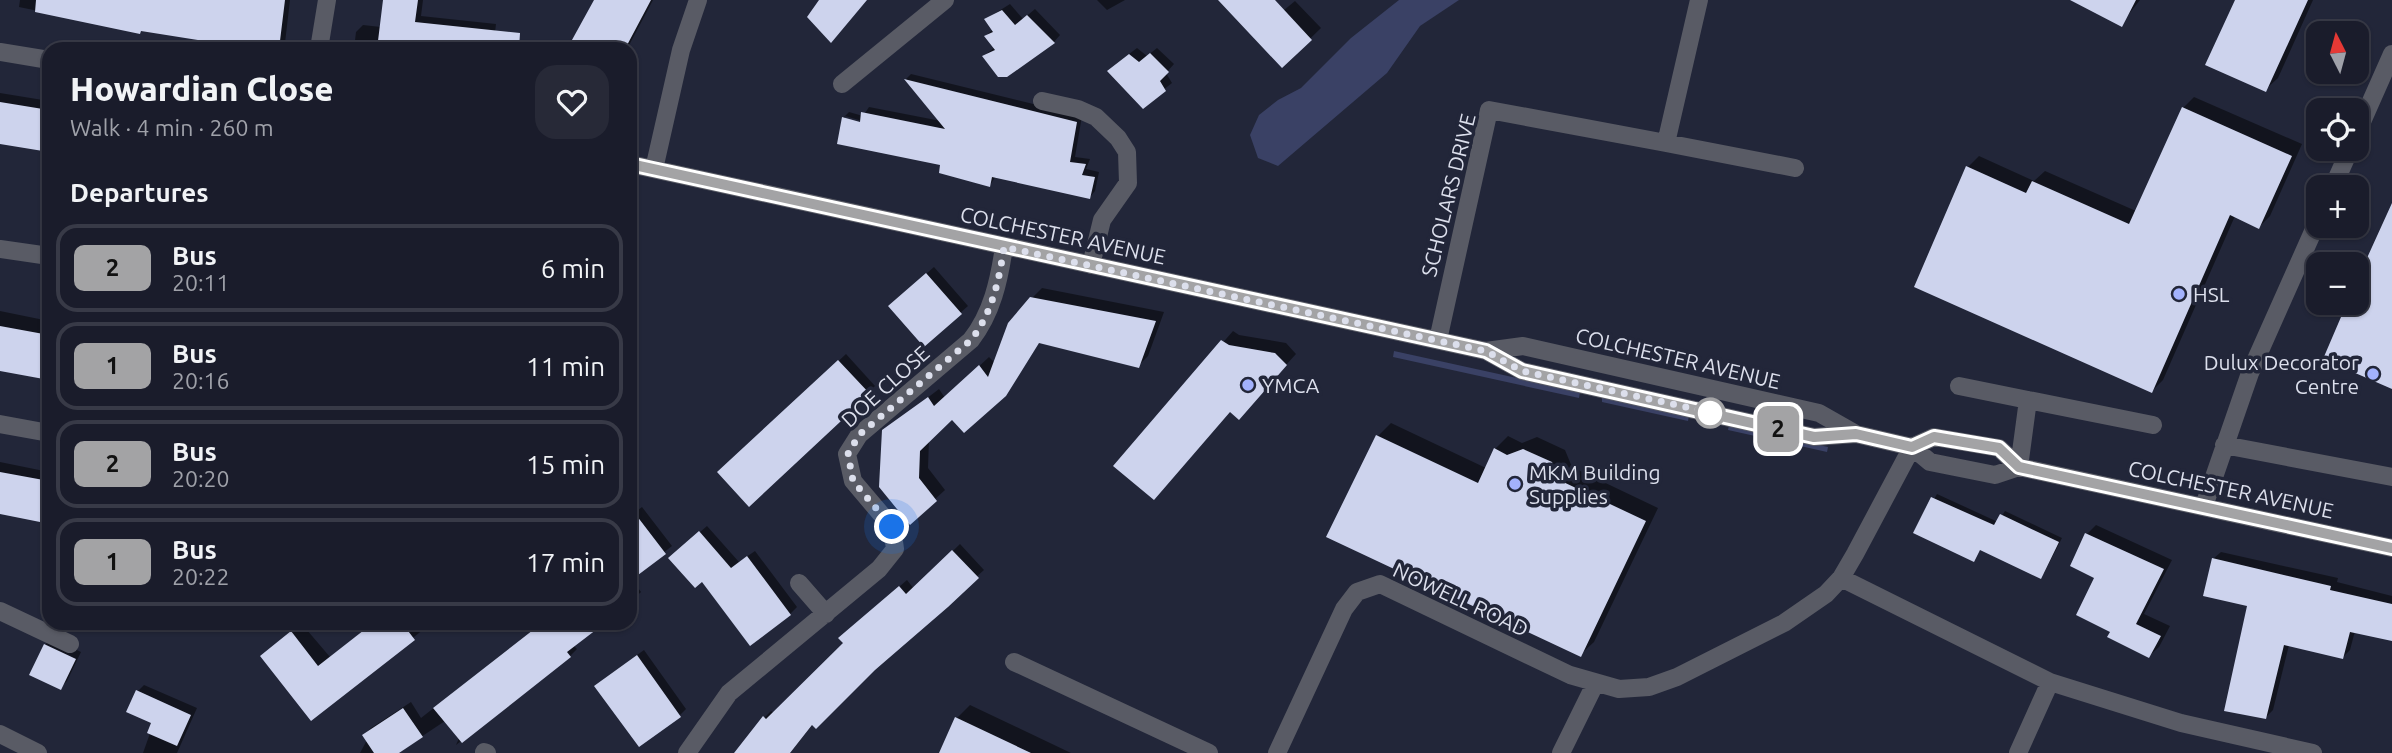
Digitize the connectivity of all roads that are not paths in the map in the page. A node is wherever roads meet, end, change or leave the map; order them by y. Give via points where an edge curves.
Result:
1 (327, 0) edge
2 (698, 0) edge
3 (945, 0) edge
4 (1699, 0) edge
5 (320, 42) edge
6 (0, 52) edge
7 (2392, 54) edge
8 (42, 59) edge
9 (842, 84) dead end
10 (1042, 101) dead end
11 (2369, 106) edge
12 (1666, 143) junction
13 (637, 165) edge
14 (1795, 168) dead end
15 (654, 169) junction
16 (2310, 238) edge
17 (1004, 247) junction
18 (0, 249) edge
19 (42, 255) edge
20 (1091, 265) junction
21 (1438, 340) junction
22 (1486, 351) junction
23 (1959, 386) dead end
24 (2028, 401) junction
25 (0, 424) edge
26 (2153, 425) dead end
27 (42, 432) edge
28 (1856, 434) junction
29 (2224, 445) junction
30 (1912, 447) junction
31 (2019, 467) junction
32 (2392, 477) edge
33 (2204, 506) junction
34 (2392, 548) edge
35 (1841, 578) junction
36 (799, 583) dead end
37 (0, 611) edge
38 (826, 614) junction
39 (70, 644) dead end
40 (1014, 662) dead end
41 (2050, 682) junction
42 (1595, 684) junction
43 (0, 734) edge
44 (38, 753) edge
45 (687, 753) edge
46 (1209, 753) edge
47 (1277, 753) edge
48 (1561, 753) edge
49 (2018, 753) edge
50 (2313, 753) edge

1 - 5 street
2 - 15 street via 681,50
3 - 9 street
4 - 12 street
6 - 8 street
7 - 11 street
10 - 20 street via 1096,117 1127,152 1128,183 1102,220
12 - 14 street, SCHOLARS DRIVE
12 - 21 street, SCHOLARS DRIVE via 1489,110
13 - 15 street, COLCHESTER AVENUE
15 - 17 street, COLCHESTER AVENUE
16 - 29 street via 2250,373
17 - 20 street, COLCHESTER AVENUE
17 - 38 street, DOE CLOSE via 983,325 859,435 848,454 853,481 892,527 895,549 880,569
18 - 19 street
20 - 21 street, COLCHESTER AVENUE
21 - 22 street, COLCHESTER AVENUE
22 - 28 street, COLCHESTER AVENUE via 1522,371 1814,437
22 - 28 street, COLCHESTER AVENUE via 1523,346 1573,357 1819,413
23 - 24 street
24 - 26 street
24 - 31 street
25 - 27 street
28 - 30 street, COLCHESTER AVENUE
29 - 32 street
29 - 33 street
30 - 31 street, COLCHESTER AVENUE via 1930,462 1995,475
30 - 31 street, COLCHESTER AVENUE via 1934,437 1999,448
30 - 35 street, NOWELL ROAD
31 - 33 street, COLCHESTER AVENUE
33 - 34 street, COLCHESTER AVENUE
35 - 41 street
35 - 42 street, NOWELL ROAD via 1784,623 1677,677 1649,687 1619,689
36 - 38 street
37 - 39 street
38 - 45 street, DOE CLOSE via 729,693
40 - 46 street
41 - 49 street
41 - 50 street via 2182,723
42 - 47 street, NOWELL ROAD via 1380,584 1357,592 1344,609
42 - 48 street
43 - 44 street

